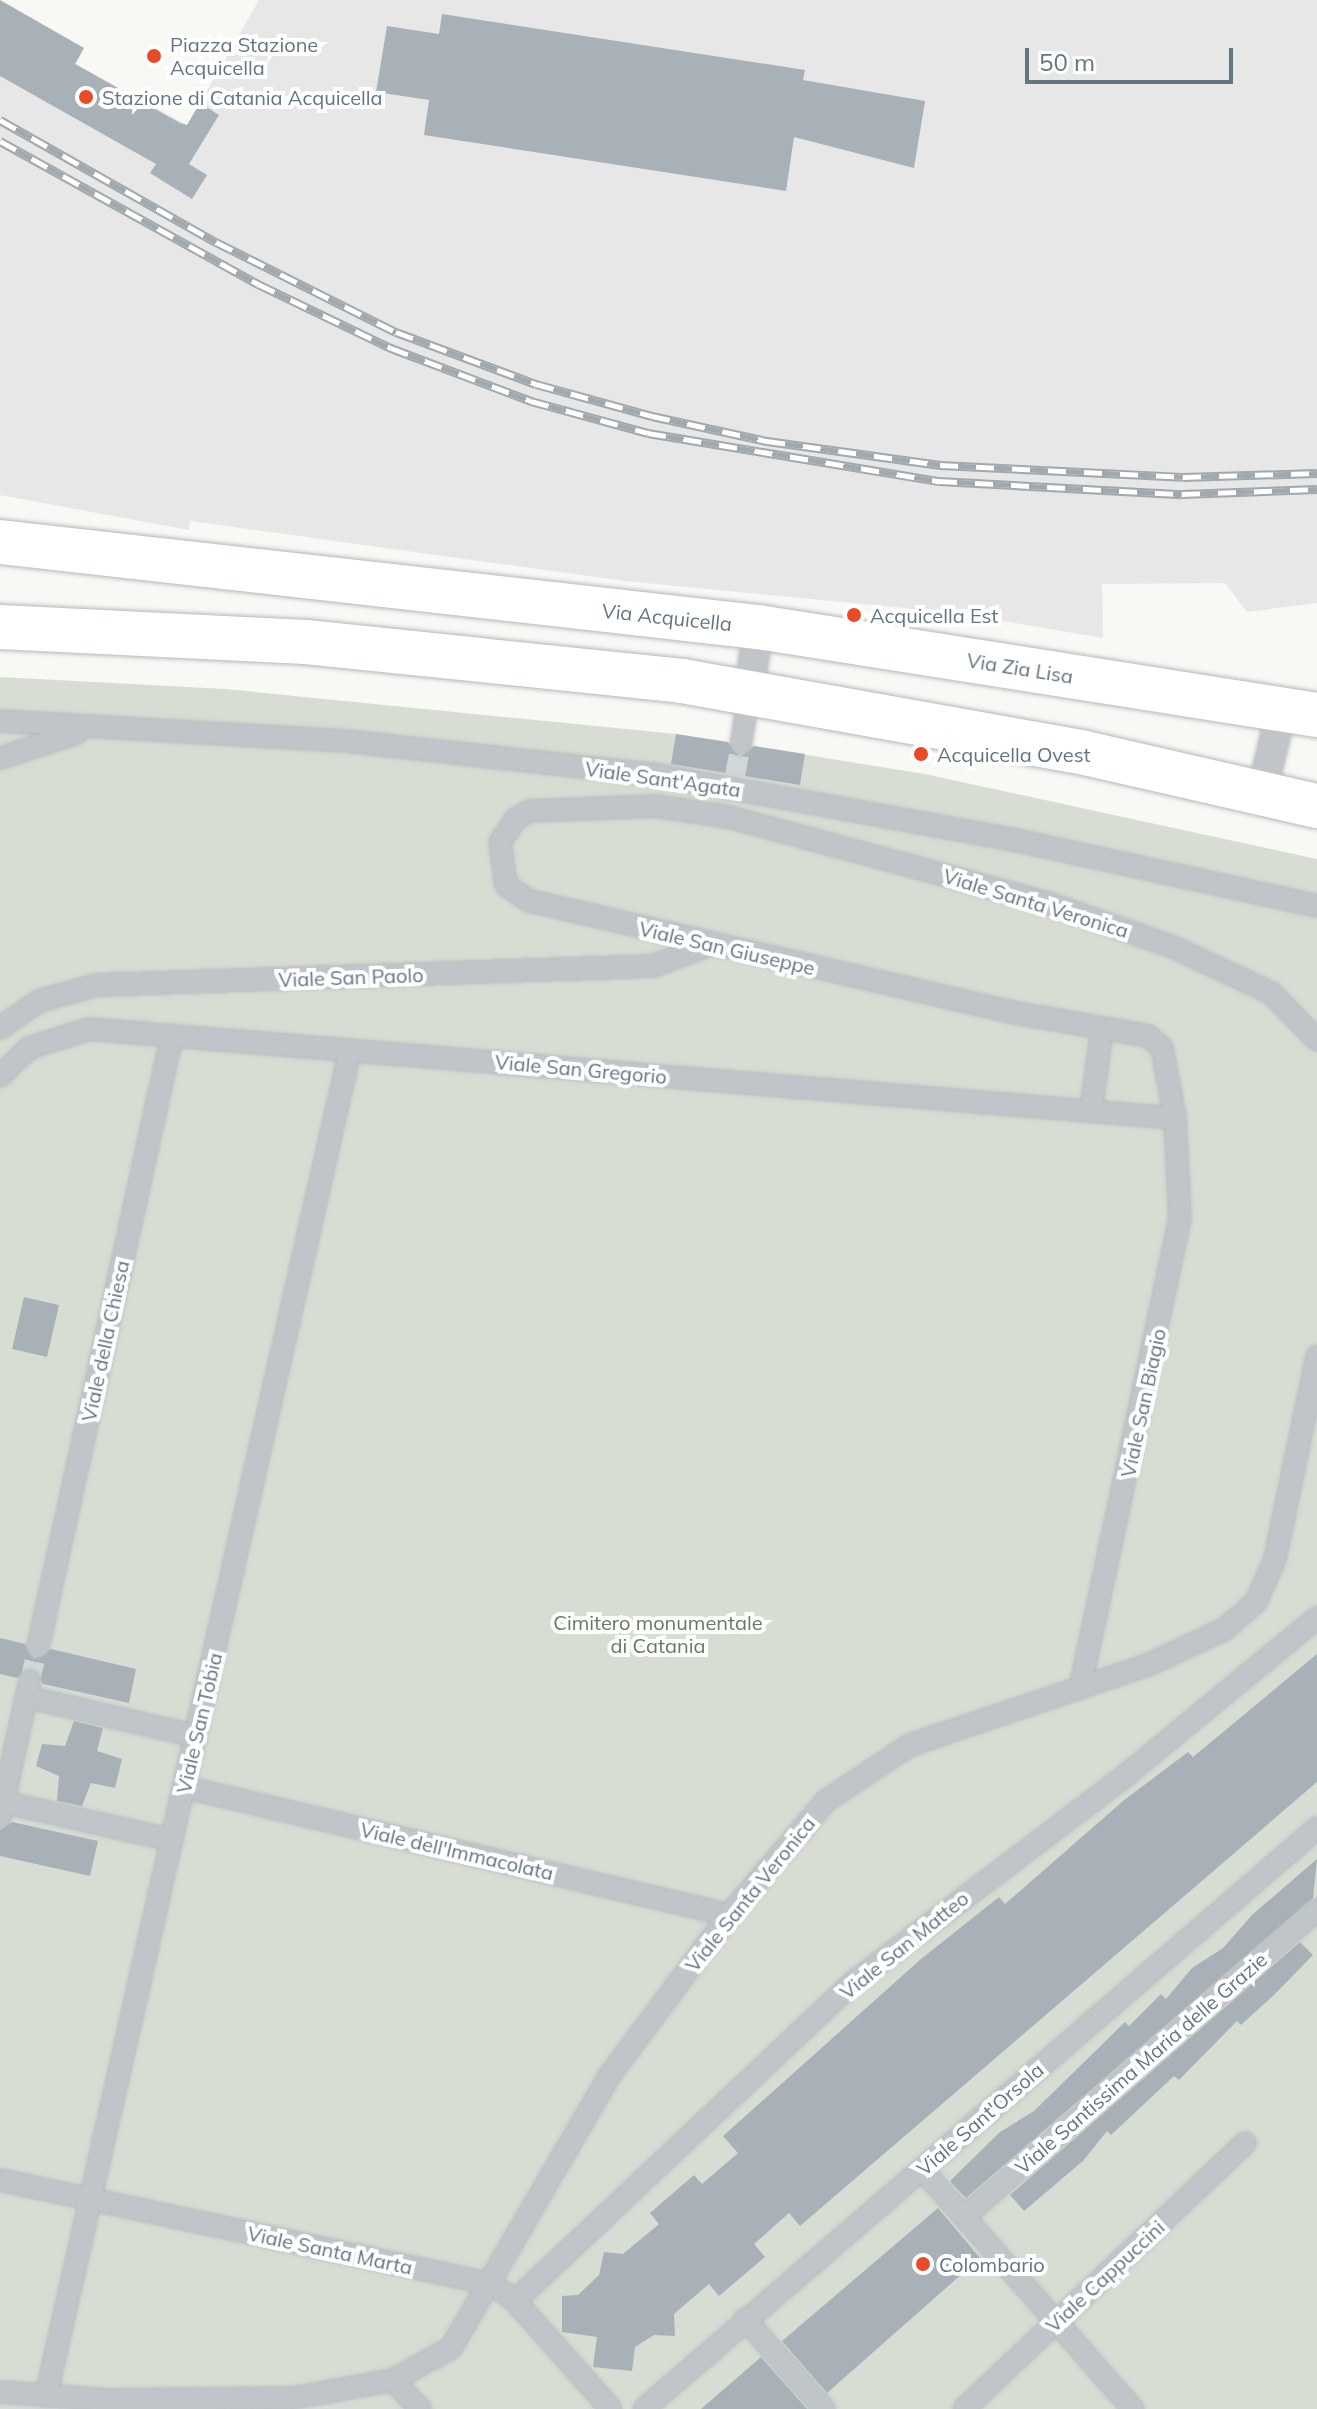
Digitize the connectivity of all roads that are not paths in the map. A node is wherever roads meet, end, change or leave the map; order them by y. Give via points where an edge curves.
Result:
1 (0, 542) edge
2 (0, 627) edge
3 (758, 627) junction
4 (749, 694) junction
5 (1299, 712) edge
6 (0, 721) edge
7 (84, 730) junction
8 (741, 744) tunnel mouth
9 (0, 758) edge
10 (734, 782) junction
11 (1262, 792) junction
12 (1317, 806) edge
13 (729, 817) junction
14 (1317, 906) edge
15 (709, 945) junction
16 (0, 1028) edge
17 (1102, 1030) junction
18 (172, 1035) junction
19 (1317, 1040) edge
20 (350, 1050) junction
21 (0, 1076) edge
22 (1091, 1111) junction
23 (1175, 1118) junction
24 (1317, 1356) edge
25 (1317, 1618) edge
26 (38, 1647) tunnel mouth
27 (1081, 1684) junction
28 (196, 1736) junction
29 (184, 1787) junction
30 (2, 1809) edge
31 (1317, 1828) edge
32 (172, 1840) junction
33 (1317, 1910) edge
34 (729, 1915) junction
35 (1245, 2143) dead end
36 (922, 2169) junction
37 (0, 2180) edge
38 (91, 2199) junction
39 (964, 2217) junction
40 (492, 2284) junction
41 (515, 2301) junction
42 (745, 2319) junction
43 (1057, 2322) junction
44 (393, 2380) junction
45 (0, 2392) edge
46 (46, 2396) junction
47 (420, 2409) edge
48 (611, 2409) edge
49 (644, 2409) edge
50 (824, 2409) edge
51 (964, 2409) edge
52 (1133, 2409) edge

1 - 3 main road, Via Acquicella
2 - 4 main road via 306,642
3 - 4 street, Via Acquicella
3 - 5 main road, Via Zia Lisa
4 - 8 street
4 - 11 main road via 1070,750
5 - 11 street, Via Zia Lisa
6 - 7 street, Viale Sant'Agata
7 - 9 street
7 - 10 street, Viale Sant'Agata via 345,741
10 - 13 street
10 - 14 street, Viale Sant'Agata via 1205,878
11 - 12 main road
13 - 15 street, Viale San Giuseppe via 656,806 530,811 516,819 500,842 501,872 515,894
13 - 19 street, Viale Santa Veronica via 1048,903 1162,942 1271,993
15 - 16 street, Viale San Paolo via 653,966 96,985 39,1001
15 - 17 street, Viale San Giuseppe
17 - 22 street
17 - 23 street, Viale San Giuseppe via 1148,1036 1162,1048
18 - 20 street, Viale San Gregorio
18 - 21 street, Viale San Gregorio via 69,1031 29,1048
18 - 26 street, Viale della Chiesa
20 - 22 street, Viale San Gregorio
20 - 28 street, Viale San Tobia
22 - 23 street, Viale San Gregorio
23 - 27 street, Viale San Biagio via 1181,1183 1174,1254
24 - 27 street, Viale Santa Veronica via 1275,1559 1256,1602 1195,1645
25 - 41 street, Viale San Matteo via 1148,1757 855,1981
27 - 34 street, Viale Santa Veronica via 942,1731 873,1766 810,1818
28 - 29 street, Viale San Tobia
28 - 30 street via 29,1689
29 - 32 street, Viale San Tobia
29 - 34 street, Viale dell'Immacolata
30 - 32 street
31 - 36 street, Viale Sant'Orsola
32 - 38 street, Viale San Tobia
33 - 39 street, Viale Santissima Maria delle Grazie
34 - 40 street, Viale Santa Veronica via 610,2075
35 - 43 street, Viale Cappuccini
36 - 39 street
36 - 42 street, Viale Sant'Orsola
37 - 38 street, Viale Santa Marta
38 - 40 street, Viale Santa Marta
38 - 46 street, Viale San Tobia
39 - 43 street
40 - 41 street, Viale Santa Marta
40 - 44 street, Viale Santa Veronica via 451,2348
41 - 48 street, Viale Santa Marta
42 - 49 street, Viale Sant'Orsola
42 - 50 street
43 - 51 street, Viale Cappuccini
43 - 52 street
44 - 46 street, Viale Santa Veronica via 293,2398 218,2402
44 - 47 street
45 - 46 street, Viale Santa Veronica

